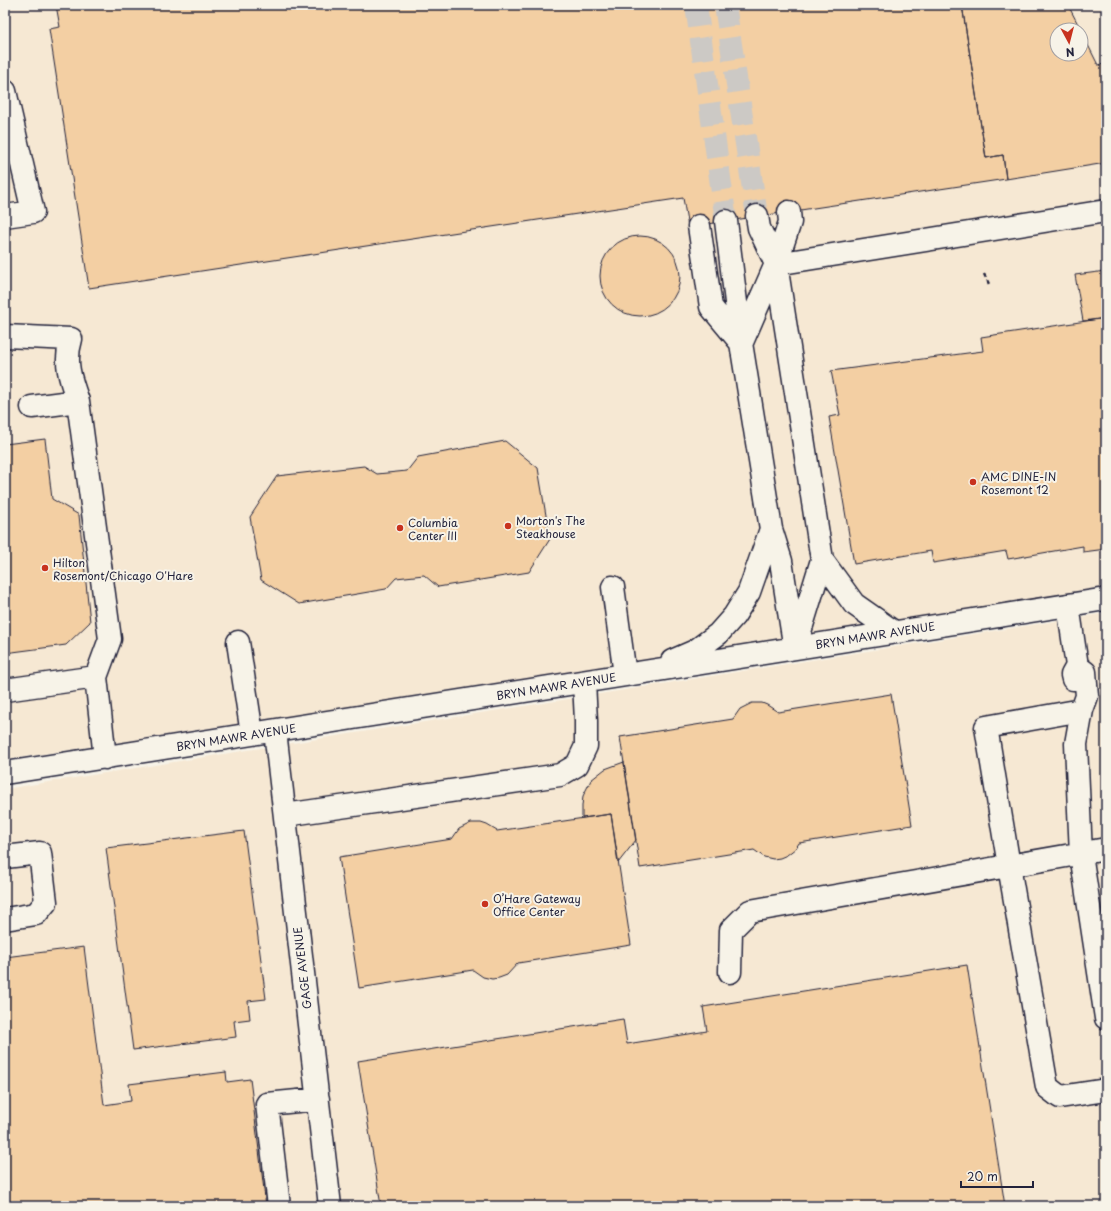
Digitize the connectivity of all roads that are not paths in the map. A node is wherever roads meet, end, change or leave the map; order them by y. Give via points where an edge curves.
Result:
1 (5, 91) edge
2 (9, 131) edge
3 (789, 212) dead end
4 (1106, 212) edge
5 (5, 216) edge
6 (757, 216) tunnel mouth
7 (726, 221) tunnel mouth
8 (699, 226) dead end
9 (776, 264) junction
10 (5, 336) edge
11 (742, 343) junction
12 (78, 401) junction
13 (32, 407) dead end
14 (771, 529) junction
15 (822, 560) junction
16 (613, 587) dead end
17 (1106, 599) edge
18 (1068, 605) junction
19 (894, 632) junction
20 (238, 642) dead end
21 (795, 648) junction
22 (634, 674) junction
23 (96, 677) junction
24 (584, 682) junction
25 (5, 690) edge
26 (1082, 710) junction
27 (275, 731) junction
28 (252, 734) junction
29 (104, 758) junction
30 (5, 773) edge
31 (285, 815) junction
32 (1106, 849) edge
33 (1081, 854) junction
34 (5, 857) edge
35 (1009, 866) junction
36 (5, 919) edge
37 (730, 972) dead end
38 (1106, 1018) edge
39 (1106, 1090) edge
40 (318, 1099) junction
41 (279, 1206) edge
42 (330, 1206) edge

1 - 2 street
2 - 5 street via 33,212
3 - 9 street via 790,222
4 - 9 street
6 - 9 street via 759,228
7 - 11 street
8 - 11 street via 711,307
9 - 11 street
9 - 15 street
10 - 12 street via 70,338 67,351 70,380
11 - 14 street
12 - 13 street
12 - 23 street via 110,639
14 - 21 street via 781,561
14 - 22 street via 749,592 734,616 718,634 695,651
15 - 19 street via 854,604
15 - 21 street
16 - 22 street
17 - 18 street, BRYN MAWR AVENUE
18 - 19 street, BRYN MAWR AVENUE
18 - 26 street via 1077,666 1072,675 1075,698
19 - 21 street, BRYN MAWR AVENUE
20 - 28 street
21 - 22 street, BRYN MAWR AVENUE
22 - 24 street, BRYN MAWR AVENUE
23 - 25 street
23 - 29 street
24 - 27 street, BRYN MAWR AVENUE
24 - 31 street via 586,746 577,765 560,775
26 - 33 street via 1076,744
26 - 35 street via 986,727
27 - 28 street, BRYN MAWR AVENUE
27 - 31 street, GAGE AVENUE
28 - 29 street, BRYN MAWR AVENUE
29 - 30 street, BRYN MAWR AVENUE
31 - 40 street, GAGE AVENUE
32 - 33 street
33 - 35 street
33 - 38 street
34 - 36 street via 40,853 46,902 36,914
35 - 37 street via 750,911 731,930
35 - 39 street via 1046,1087 1060,1097
40 - 41 street via 267,1104
40 - 42 street, GAGE AVENUE

